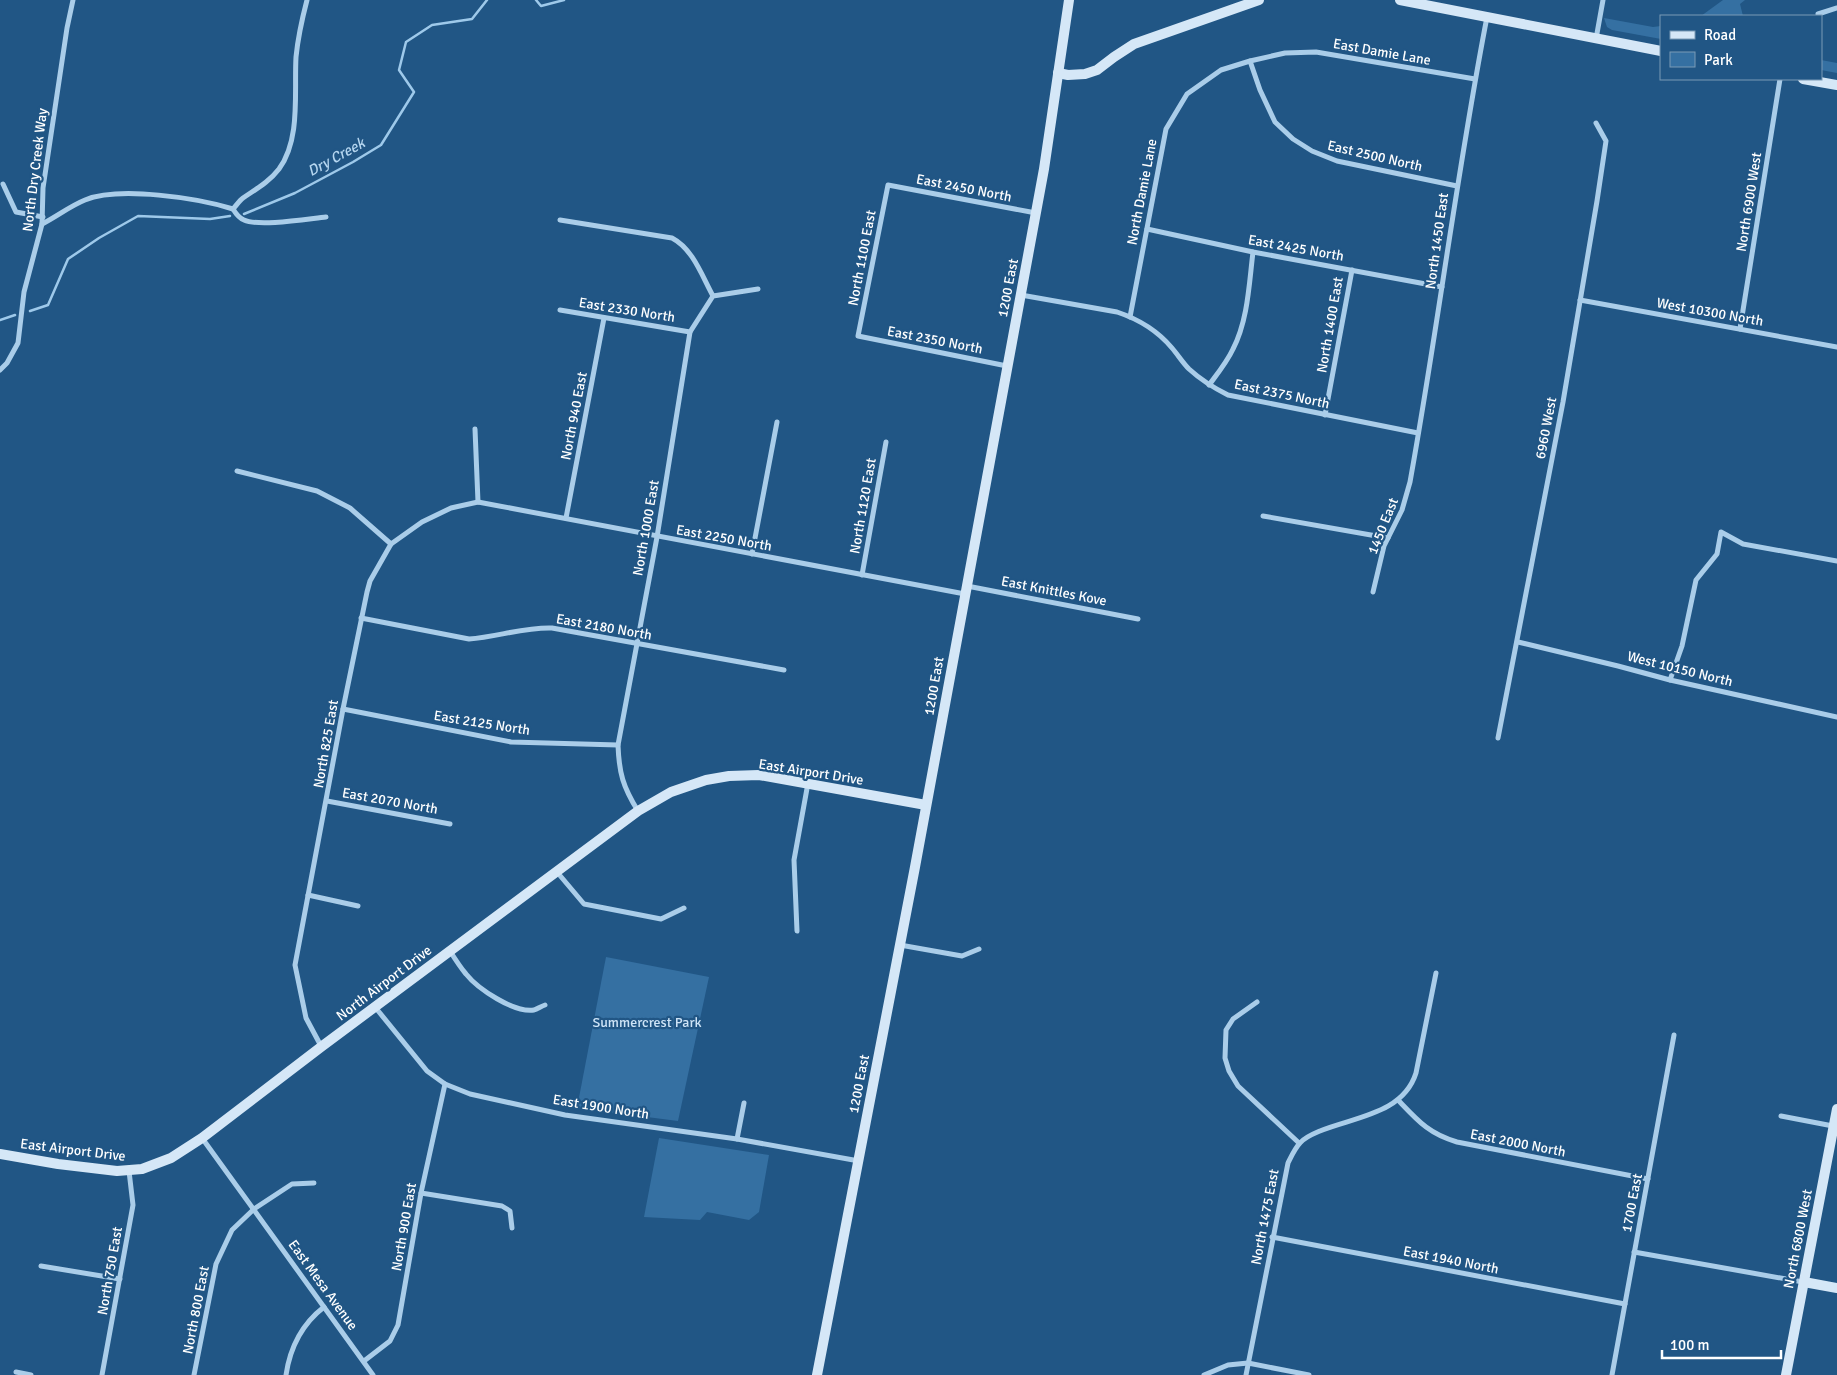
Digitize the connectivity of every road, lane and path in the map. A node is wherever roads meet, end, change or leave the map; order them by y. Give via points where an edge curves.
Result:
1 (74, 0) edge
2 (307, 0) edge
3 (1069, 0) edge
4 (1259, 0) edge
5 (1400, 0) edge
6 (1603, 0) edge
7 (1837, 8) edge
8 (1818, 14) dead end
9 (1487, 17) junction
10 (1596, 39) junction
11 (1660, 51) edge
12 (1286, 53) joint
13 (1250, 61) junction
14 (1058, 73) junction
15 (1475, 79) junction
16 (1780, 80) edge
17 (1809, 80) edge
18 (1837, 85) edge
19 (1596, 124) dead end
20 (3, 184) dead end
21 (888, 185) joint
22 (1457, 186) junction
23 (233, 209) junction
24 (1036, 213) junction
25 (43, 217) junction
26 (326, 217) dead end
27 (560, 220) dead end
28 (42, 224) junction
29 (1147, 229) junction
30 (1253, 252) junction
31 (1352, 270) junction
32 (1442, 287) junction
33 (758, 290) dead end
34 (1021, 294) junction
35 (713, 296) junction
36 (1580, 300) junction
37 (560, 310) dead end
38 (1130, 317) junction
39 (604, 318) junction
40 (1740, 329) junction
41 (690, 332) junction
42 (858, 336) joint
43 (1837, 347) edge
44 (1007, 366) junction
45 (0, 370) edge
46 (1209, 385) junction
47 (1325, 415) junction
48 (777, 422) dead end
49 (475, 429) dead end
50 (1418, 433) junction
51 (886, 442) dead end
52 (1412, 469) joint
53 (237, 471) dead end
54 (478, 502) junction
55 (1263, 516) dead end
56 (566, 518) junction
57 (657, 537) junction
58 (1388, 538) junction
59 (391, 544) junction
60 (752, 554) junction
61 (1837, 561) edge
62 (862, 575) junction
63 (966, 590) junction
64 (1374, 592) dead end
65 (361, 618) junction
66 (1138, 619) dead end
67 (1518, 642) junction
68 (636, 644) junction
69 (784, 670) dead end
70 (1670, 680) junction
71 (343, 709) junction
72 (1837, 716) edge
73 (1498, 738) dead end
74 (618, 745) junction
75 (808, 783) junction
76 (327, 801) junction
77 (926, 805) junction
78 (638, 811) junction
79 (450, 824) dead end
80 (557, 872) junction
81 (308, 895) junction
82 (358, 906) dead end
83 (684, 908) dead end
84 (798, 931) dead end
85 (900, 945) junction
86 (979, 949) dead end
87 (450, 950) junction
88 (1436, 973) dead end
89 (1257, 1002) dead end
90 (545, 1005) dead end
91 (375, 1007) junction
92 (1674, 1035) dead end
93 (321, 1047) junction
94 (445, 1084) junction
95 (1398, 1100) junction
96 (744, 1103) dead end
97 (1837, 1109) edge
98 (1780, 1116) dead end
99 (1833, 1126) junction
100 (202, 1138) junction
101 (737, 1139) junction
102 (1299, 1143) junction
103 (0, 1154) edge
104 (859, 1161) junction
105 (142, 1168) joint
106 (129, 1171) junction
107 (1648, 1180) junction
108 (314, 1183) dead end
109 (421, 1193) junction
110 (254, 1209) junction
111 (512, 1228) dead end
112 (1272, 1237) junction
113 (1634, 1252) junction
114 (40, 1266) dead end
115 (120, 1279) junction
116 (1804, 1282) junction
117 (1837, 1288) edge
118 (1625, 1304) junction
119 (324, 1307) junction
120 (364, 1361) junction
121 (1248, 1363) junction
122 (16, 1372) dead end
123 (31, 1375) edge
124 (102, 1375) edge
125 (194, 1375) edge
126 (286, 1375) edge
127 (373, 1375) edge
128 (817, 1375) edge
129 (1204, 1375) edge
130 (1246, 1375) edge
131 (1309, 1375) edge
132 (1612, 1375) edge
133 (1786, 1375) edge

1 - 25 street, North Dry Creek Way via 43,188
2 - 23 street via 300,26 297,106 288,149 279,169
3 - 14 street, 1200 East
4 - 14 street via 1134,44 1098,70 1085,74
5 - 9 street
6 - 10 street
7 - 8 street
9 - 10 street
9 - 15 street, North 1450 East
10 - 11 street
12 - 13 street, North Damie Lane
12 - 15 street, East Damie Lane via 1316,52
13 - 22 street, East 2500 North via 1275,122 1312,151 1337,161
13 - 29 street, North Damie Lane via 1221,70 1187,94 1166,128
14 - 24 street, 1200 East
15 - 22 street, North 1450 East
16 - 40 street, North 6900 West
17 - 18 street
19 - 36 street, 6960 West via 1606,141
20 - 25 street via 16,212
21 - 24 street, East 2450 North
21 - 42 street, North 1100 East
22 - 32 street, North 1450 East
23 - 26 street via 238,216 256,223
23 - 28 street via 156,195 119,194 86,200
24 - 34 street, 1200 East
25 - 28 street, North Dry Creek Way
27 - 35 street via 672,238 688,250
28 - 45 street, North Dry Creek Way via 24,292 18,343
29 - 30 street, East 2425 North
29 - 38 street, North Damie Lane
30 - 31 street, East 2425 North
30 - 46 street via 1240,332 1226,362
31 - 32 street, East 2425 North
31 - 47 street, North 1400 East
32 - 50 street, North 1450 East
33 - 35 street
34 - 38 street, East 2375 North
34 - 44 street, 1200 East
35 - 41 street, North 1000 East
36 - 40 street, West 10300 North
36 - 67 street, 6960 West
37 - 39 street, East 2330 North
38 - 46 street, East 2375 North via 1152,329 1189,369
39 - 41 street, East 2330 North
39 - 56 street, North 940 East
40 - 43 street, West 10300 North
41 - 57 street, North 1000 East
42 - 44 street, East 2350 North
44 - 63 street, 1200 East
46 - 47 street, East 2375 North via 1228,395
47 - 50 street, East 2375 North
48 - 60 street
49 - 54 street
50 - 52 street, North 1450 East
51 - 62 street, North 1120 East
52 - 58 street, 1450 East via 1404,504
53 - 59 street via 317,491 350,508
54 - 56 street, East 2250 North
54 - 59 street, North 825 East via 436,515
55 - 58 street
56 - 57 street, East 2250 North
57 - 60 street, East 2250 North
57 - 68 street, North 1000 East
58 - 64 street, 1450 East
59 - 65 street, North 825 East via 370,581
60 - 62 street, East 2250 North
61 - 70 street via 1743,544 1721,532 1717,554 1696,580 1682,646
62 - 63 street, East 2250 North
63 - 66 street, East Knittles Kove
63 - 77 street, 1200 East
65 - 68 street, East 2180 North via 469,639 545,628
65 - 71 street, North 825 East
67 - 70 street, West 10150 North
67 - 73 street, 6960 West
68 - 69 street, East 2180 North
68 - 74 street, North 1000 East
70 - 72 street, West 10150 North
71 - 74 street, East 2125 North via 511,742
71 - 76 street, North 825 East
74 - 78 street, North 1000 East via 618,765 623,783
75 - 77 street, East Airport Drive
75 - 78 street, East Airport Drive via 759,775 729,776 672,792
75 - 84 street via 794,860
76 - 79 street, East 2070 North
76 - 81 street, North 825 East
77 - 85 street, 1200 East
78 - 80 street, North Airport Drive
80 - 83 street via 584,904 661,919
80 - 87 street, North Airport Drive
81 - 82 street
81 - 93 street, North 825 East via 296,965 306,1018
85 - 86 street via 962,956
85 - 104 street, 1200 East
87 - 90 street via 466,975 486,993 517,1007 533,1010
87 - 91 street, North Airport Drive
88 - 95 street via 1414,1082
89 - 102 street via 1233,1019 1226,1030 1227,1064 1238,1086
91 - 93 street, North Airport Drive
91 - 94 street, East 1900 North via 418,1062
92 - 107 street, 1700 East
93 - 100 street, North Airport Drive
94 - 101 street, East 1900 North via 470,1094 565,1115
94 - 109 street, North 900 East
95 - 102 street via 1386,1109 1327,1128
95 - 107 street, East 2000 North via 1440,1137
96 - 101 street
97 - 99 street, North 6800 West
98 - 99 street
99 - 116 street, North 6800 West
100 - 105 street, North Airport Drive via 171,1158
100 - 110 street, East Mesa Avenue
101 - 104 street, East 1900 North
102 - 112 street, North 1475 East via 1288,1163
103 - 106 street, East Airport Drive
104 - 128 street, 1200 East
105 - 106 street, East Airport Drive
106 - 115 street, North 750 East via 133,1205
107 - 113 street, 1700 East
108 - 110 street, North 800 East via 292,1184
109 - 111 street via 502,1206 510,1211
109 - 120 street, North 900 East via 398,1325 390,1341
110 - 119 street, East Mesa Avenue
110 - 125 street, North 800 East via 232,1230 216,1264
112 - 118 street, East 1940 North
112 - 121 street, North 1475 East
113 - 116 street
113 - 118 street, 1700 East
114 - 115 street
115 - 124 street, North 750 East
116 - 117 street
116 - 133 street, North 6800 West
118 - 132 street, 1700 East
119 - 120 street, East Mesa Avenue
119 - 126 street via 299,1335
120 - 127 street, East Mesa Avenue
121 - 129 street via 1228,1365
121 - 130 street, North 1475 East
121 - 131 street
122 - 123 street

